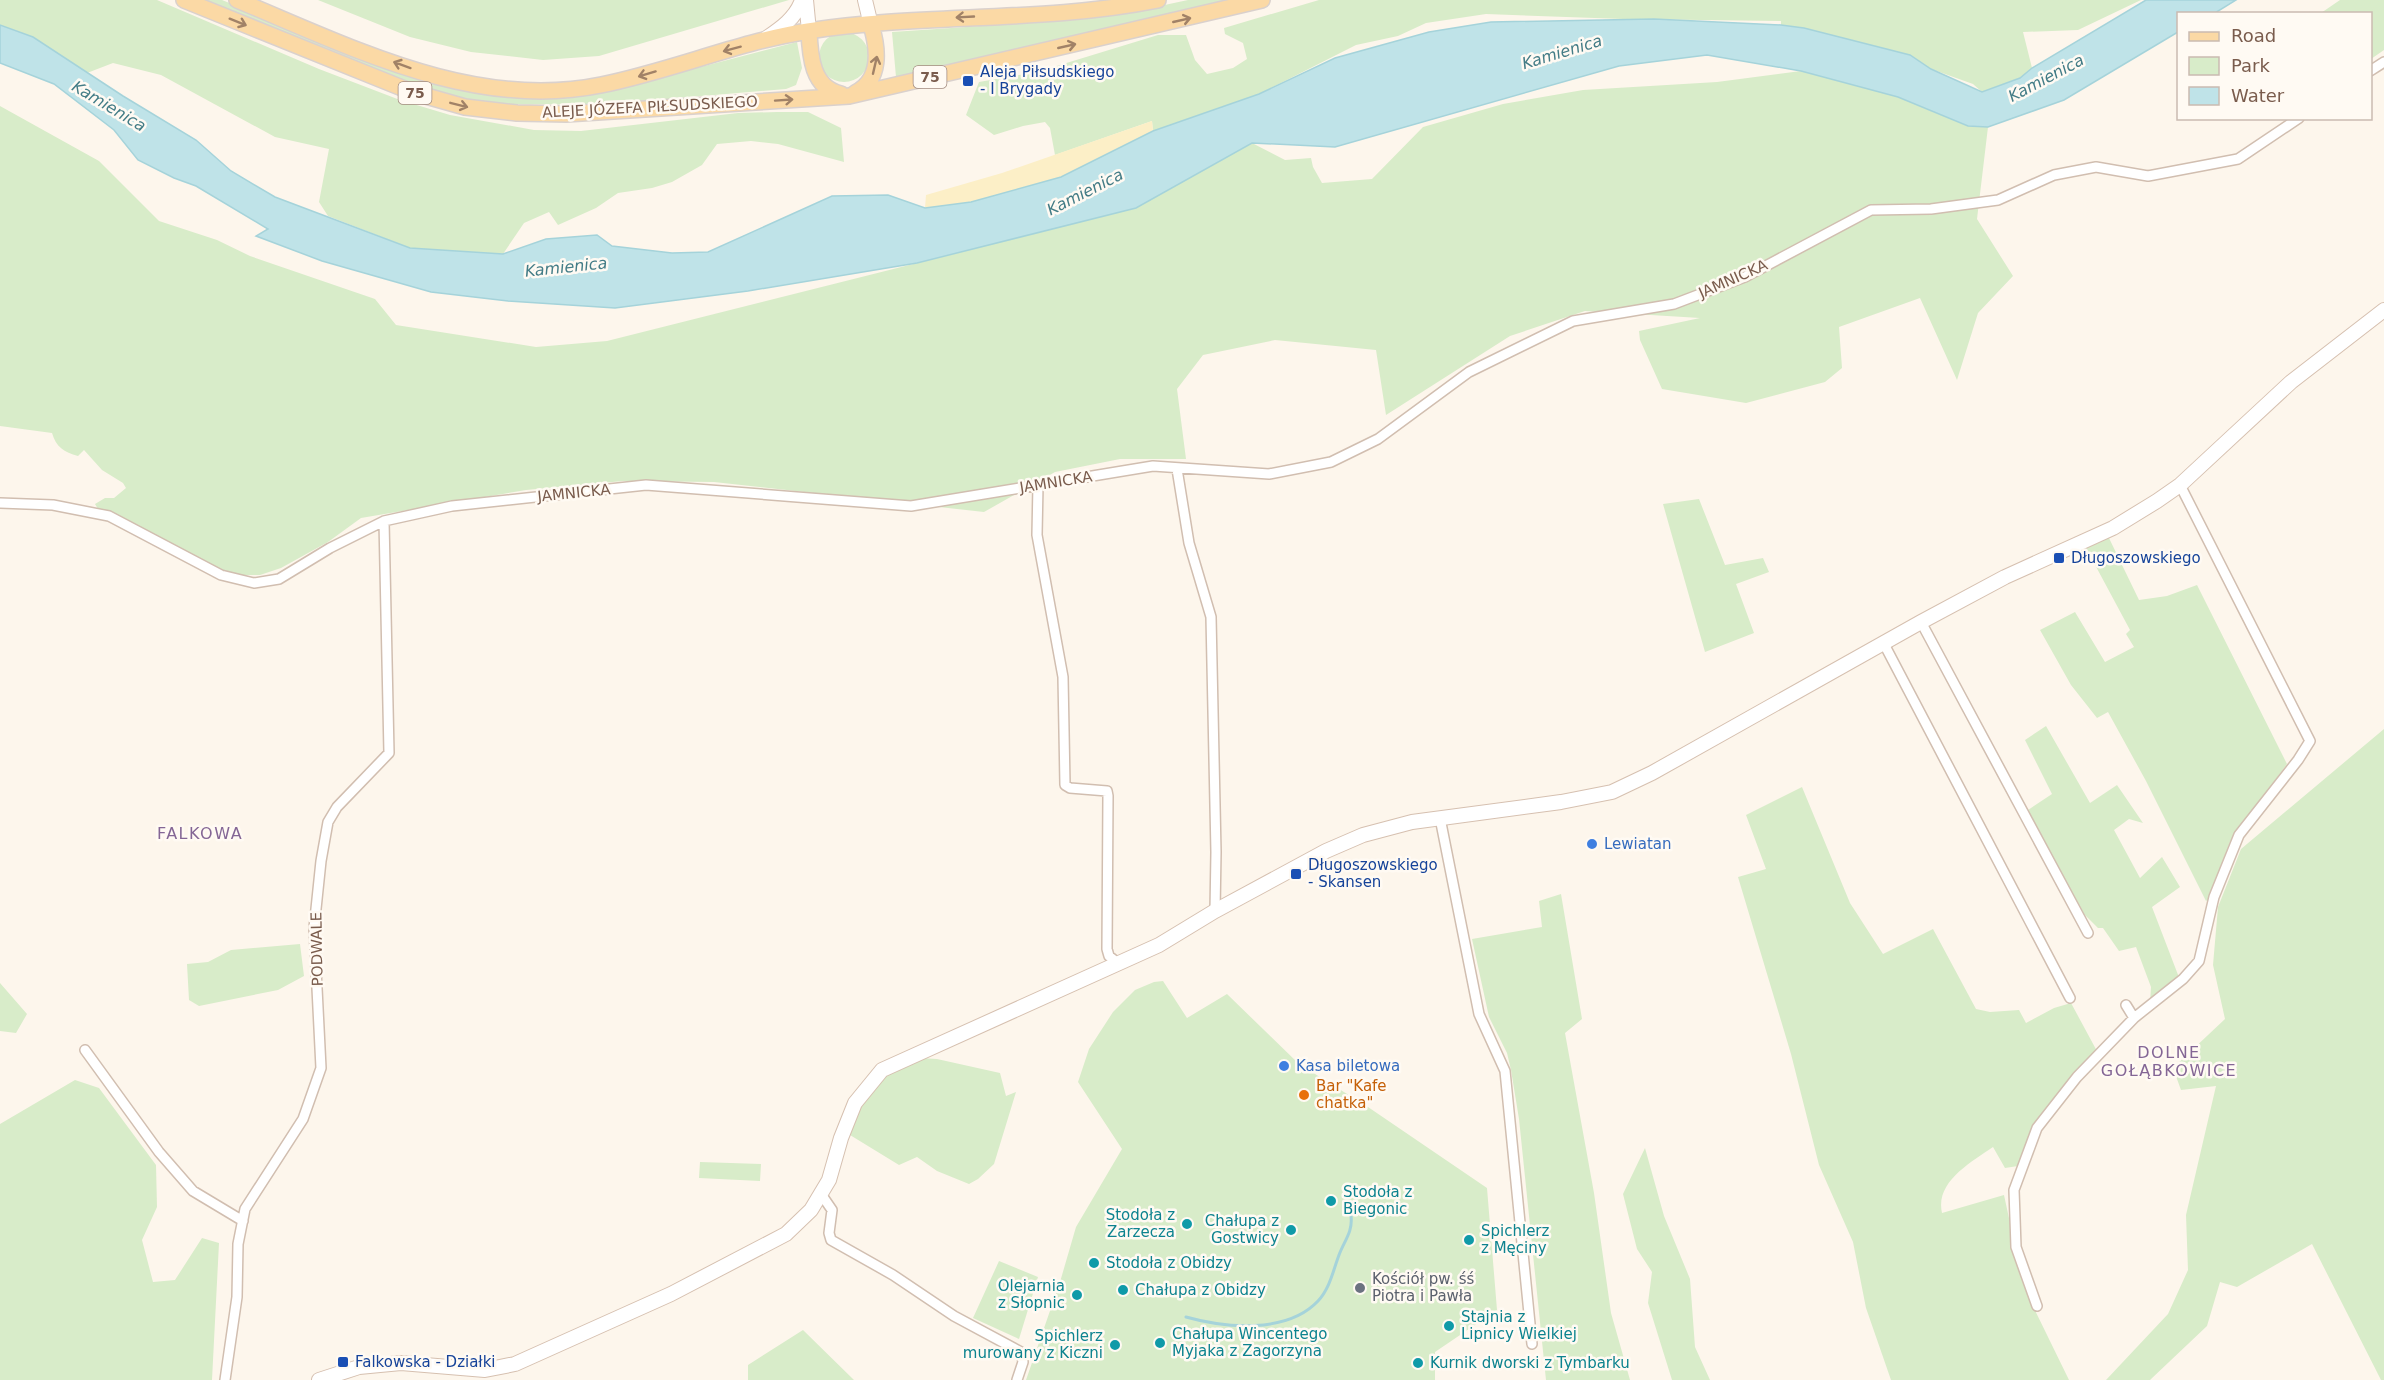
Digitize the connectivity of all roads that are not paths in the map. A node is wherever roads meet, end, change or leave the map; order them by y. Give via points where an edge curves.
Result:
1 (184, 0) edge
2 (237, 0) edge
3 (804, 0) edge
4 (865, 0) edge
5 (1158, 0) edge
6 (1262, 0) edge
7 (871, 25) junction
8 (808, 31) junction
9 (760, 42) junction
10 (849, 96) junction
11 (2296, 120) edge
12 (2384, 310) edge
13 (1177, 469) junction
14 (1038, 485) junction
15 (2180, 485) junction
16 (0, 503) edge
17 (384, 521) junction
18 (1921, 622) junction
19 (1883, 642) junction
20 (1440, 818) junction
21 (1215, 911) junction
22 (2088, 933) dead end
23 (1119, 964) junction
24 (2070, 998) dead end
25 (2126, 1005) dead end
26 (2134, 1018) junction
27 (85, 1050) dead end
28 (821, 1194) junction
29 (243, 1221) junction
30 (2037, 1306) dead end
31 (1532, 1344) dead end
32 (225, 1380) edge
33 (319, 1380) edge
34 (1017, 1380) edge

1 -> 10 main road, ALEJE JÓZEFA PIŁSUDSKIEGO / 75 via 412,92 465,107 566,114
9 -> 2 main road, ALEJE JÓZEFA PIŁSUDSKIEGO / 75 via 599,86 562,91 516,90 466,84 410,69
3 - 8 street
3 - 9 street via 785,25
4 - 7 street
5 -> 7 main road, ALEJE JÓZEFA PIŁSUDSKIEGO / 75 via 1124,7
10 -> 6 main road, ALEJE JÓZEFA PIŁSUDSKIEGO / 75
7 - 8 main road, ALEJE JÓZEFA PIŁSUDSKIEGO / 75
10 -> 7 main road via 874,74 877,54
8 - 9 main road, ALEJE JÓZEFA PIŁSUDSKIEGO / 75
8 - 10 main road via 812,62 821,83 837,94
11 - 13 street, JAMNICKA via 2238,159 2148,176 2096,167 2054,175 1998,200 1931,209 1871,210 1745,277 1674,304 1573,321 1469,372 1378,439 1331,462 1269,474
12 - 15 street via 2291,382
13 - 14 street, JAMNICKA via 1153,466
13 - 21 street via 1189,543 1210,617
14 - 17 street, JAMNICKA via 911,506 646,485 452,506
14 - 23 street via 1037,535 1063,677 1065,785 1107,791 1107,949
15 - 18 street via 2113,528 2014,573
15 - 26 street via 2310,741 2239,835 2214,897 2199,961
16 - 17 street, JAMNICKA via 53,505 109,516 221,574 254,583 279,579
17 - 29 street, PODWALE via 389,753 328,822 314,928 321,1068 303,1119 245,1209
18 - 19 street
18 - 22 street
19 - 20 street via 1727,733 1612,792
19 - 24 street
20 - 21 street via 1364,835 1326,851
20 - 31 street via 1479,1014 1505,1071
21 - 23 street
23 - 28 street via 882,1070 855,1103
25 - 26 street
26 - 30 street via 2037,1128 2014,1190 2016,1248
27 - 29 street via 195,1193
28 - 33 street via 811,1210 786,1234 671,1294 515,1364 485,1370 401,1363 359,1367
28 - 34 street via 832,1210 831,1240 954,1316 1021,1352 1023,1362
29 - 32 street, PODWALE

